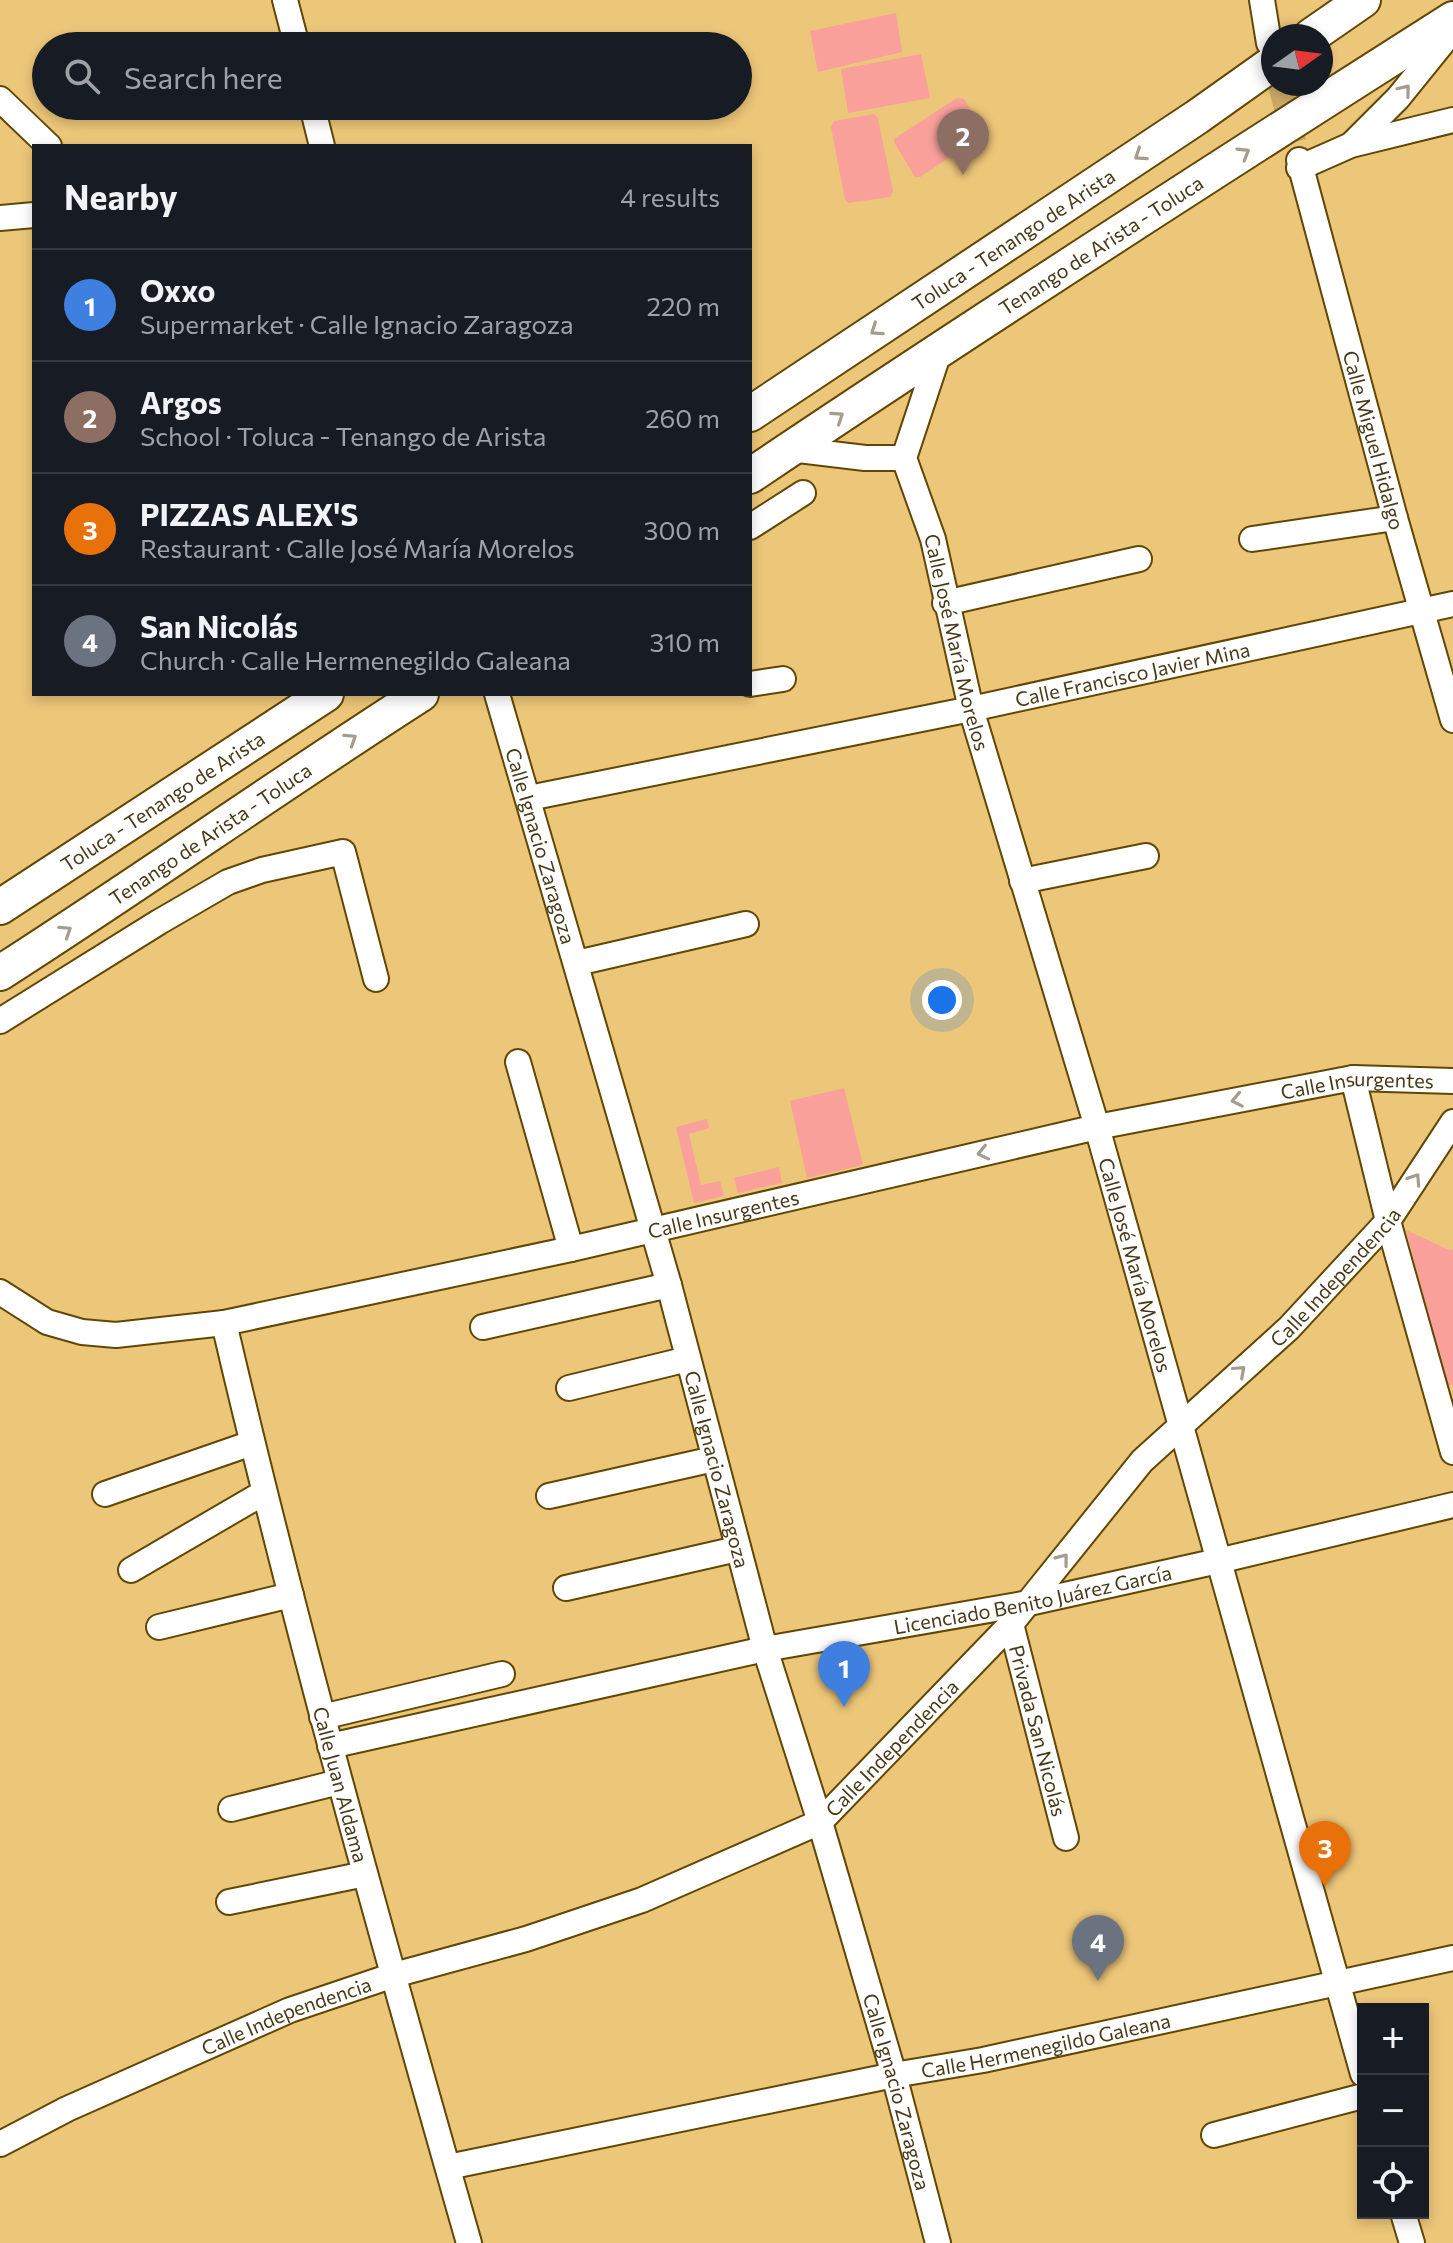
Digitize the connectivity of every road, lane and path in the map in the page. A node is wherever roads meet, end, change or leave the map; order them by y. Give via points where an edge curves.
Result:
1 (285, 0) edge
2 (1262, 0) edge
3 (1363, 0) edge
4 (1453, 19) edge
5 (1266, 24) edge
6 (1328, 24) edge
7 (1453, 30) edge
8 (293, 32) edge
9 (1261, 62) edge
10 (0, 99) edge
11 (316, 120) edge
12 (1453, 120) edge
13 (47, 144) edge
14 (322, 144) edge
15 (1351, 145) junction
16 (32, 215) edge
17 (0, 218) edge
18 (940, 349) junction
19 (752, 413) edge
20 (790, 449) junction
21 (904, 458) junction
22 (752, 475) edge
23 (803, 493) dead end
24 (1395, 518) junction
25 (752, 526) edge
26 (1252, 539) dead end
27 (1139, 559) dead end
28 (945, 603) junction
29 (1453, 604) edge
30 (1423, 610) junction
31 (783, 679) dead end
32 (752, 684) edge
33 (323, 696) edge
34 (418, 696) edge
35 (498, 696) edge
36 (971, 709) junction
37 (1453, 720) edge
38 (529, 798) junction
39 (1146, 856) dead end
40 (1022, 881) junction
41 (0, 907) edge
42 (746, 924) dead end
43 (577, 963) junction
44 (0, 973) edge
45 (376, 979) dead end
46 (0, 1021) edge
47 (518, 1062) dead end
48 (1353, 1078) junction
49 (1453, 1081) edge
50 (1453, 1122) edge
51 (1097, 1127) junction
52 (1388, 1221) junction
53 (653, 1229) junction
54 (571, 1249) junction
55 (669, 1285) junction
56 (0, 1292) edge
57 (224, 1323) junction
58 (483, 1327) dead end
59 (688, 1359) junction
60 (569, 1388) dead end
61 (1180, 1425) junction
62 (252, 1443) junction
63 (1453, 1452) edge
64 (714, 1459) junction
65 (263, 1493) junction
66 (105, 1494) dead end
67 (549, 1496) dead end
68 (1453, 1505) edge
69 (737, 1549) junction
70 (1218, 1561) junction
71 (131, 1570) dead end
72 (566, 1588) dead end
73 (291, 1595) junction
74 (1029, 1603) junction
75 (1011, 1624) junction
76 (159, 1627) dead end
77 (765, 1649) junction
78 (502, 1674) dead end
79 (322, 1717) junction
80 (330, 1746) junction
81 (339, 1782) junction
82 (231, 1809) dead end
83 (820, 1822) junction
84 (1066, 1838) dead end
85 (365, 1874) junction
86 (229, 1902) dead end
87 (1453, 1958) edge
88 (394, 1975) junction
89 (1337, 1983) junction
90 (1357, 2053) edge
91 (894, 2075) junction
92 (1357, 2098) edge
93 (1214, 2135) dead end
94 (0, 2144) edge
95 (448, 2167) junction
96 (1405, 2219) edge
97 (469, 2243) edge
98 (938, 2243) edge
99 (1412, 2243) edge

1 - 8 street
2 - 5 street
3 - 6 highway
18 -> 4 highway, Tenango de Arista - Toluca
15 -> 7 street
9 -> 19 highway, Toluca - Tenango de Arista via 1197,117
10 - 13 street
11 - 14 street
12 - 15 street
15 - 24 street, Calle Miguel Hidalgo via 1299,164
16 - 17 street
20 -> 18 highway, Tenango de Arista - Toluca
18 - 21 street
20 - 21 street
20 - 22 highway, Tenango de Arista - Toluca
21 - 28 street, Calle José María Morelos via 933,539
23 - 25 street
24 - 26 street
24 - 30 street, Calle Miguel Hidalgo
27 - 28 street
28 - 36 street, Calle José María Morelos
29 - 30 street, Calle Francisco Javier Mina
30 - 36 street, Calle Francisco Javier Mina
30 - 37 street, Calle Miguel Hidalgo
31 - 32 street
33 - 41 highway, Toluca - Tenango de Arista
44 -> 34 highway, Tenango de Arista - Toluca
35 - 38 street, Calle Ignacio Zaragoza
36 - 38 street, Calle Francisco Javier Mina
36 - 40 street, Calle José María Morelos
38 - 43 street, Calle Ignacio Zaragoza
39 - 40 street
40 - 51 street, Calle José María Morelos
42 - 43 street
43 - 53 street, Calle Ignacio Zaragoza
45 - 46 street via 343,852 228,882
47 - 54 street
48 - 49 street, Calle Insurgentes
48 -> 51 street, Calle Insurgentes
48 - 52 street
52 -> 50 street, Calle Independencia
51 -> 53 street, Calle Insurgentes
51 - 61 street, Calle José María Morelos
61 -> 52 street, Calle Independencia via 1289,1328
52 - 63 street
53 - 54 street, Calle Insurgentes
53 - 55 street, Calle Ignacio Zaragoza
54 - 57 street, Calle Insurgentes
55 - 58 street
55 - 59 street, Calle Ignacio Zaragoza
56 - 57 street, Calle Insurgentes via 47,1322 82,1332 116,1335
57 - 62 street, Calle Juan Aldama
59 - 60 street
59 - 64 street, Calle Ignacio Zaragoza
61 - 70 street, Calle José María Morelos
74 -> 61 street, Calle Independencia via 1142,1461
62 - 65 street, Calle Juan Aldama
62 - 66 street
64 - 67 street
64 - 69 street, Calle Ignacio Zaragoza
65 - 71 street
65 - 73 street, Calle Juan Aldama
68 - 70 street, Licenciado Benito Juárez García
69 - 72 street
69 - 77 street, Calle Ignacio Zaragoza
70 - 74 street, Licenciado Benito Juárez García
70 - 89 street, Calle José María Morelos
73 - 76 street
73 - 79 street, Calle Juan Aldama
74 - 75 street, Calle Independencia
74 - 77 street, Licenciado Benito Juárez García
75 - 83 street, Calle Independencia
75 - 84 street, Privada San Nicolás
77 - 80 street, Licenciado Benito Juárez García
77 - 83 street, Calle Ignacio Zaragoza
78 - 79 street
79 - 80 street, Calle Juan Aldama
80 - 81 street, Calle Juan Aldama
81 - 82 street
81 - 85 street, Calle Juan Aldama
83 - 88 street, Calle Independencia via 642,1900
83 - 91 street, Calle Ignacio Zaragoza
85 - 86 street
85 - 88 street, Calle Juan Aldama
87 - 89 street, Calle Hermenegildo Galeana
88 - 94 street, Calle Independencia via 241,2031
88 - 95 street, Calle Juan Aldama
89 - 90 street, Calle José María Morelos
89 - 91 street, Calle Hermenegildo Galeana
91 - 95 street, Calle Hermenegildo Galeana
91 - 98 street, Calle Ignacio Zaragoza
92 - 93 street
95 - 97 street, Calle Juan Aldama
96 - 99 street

